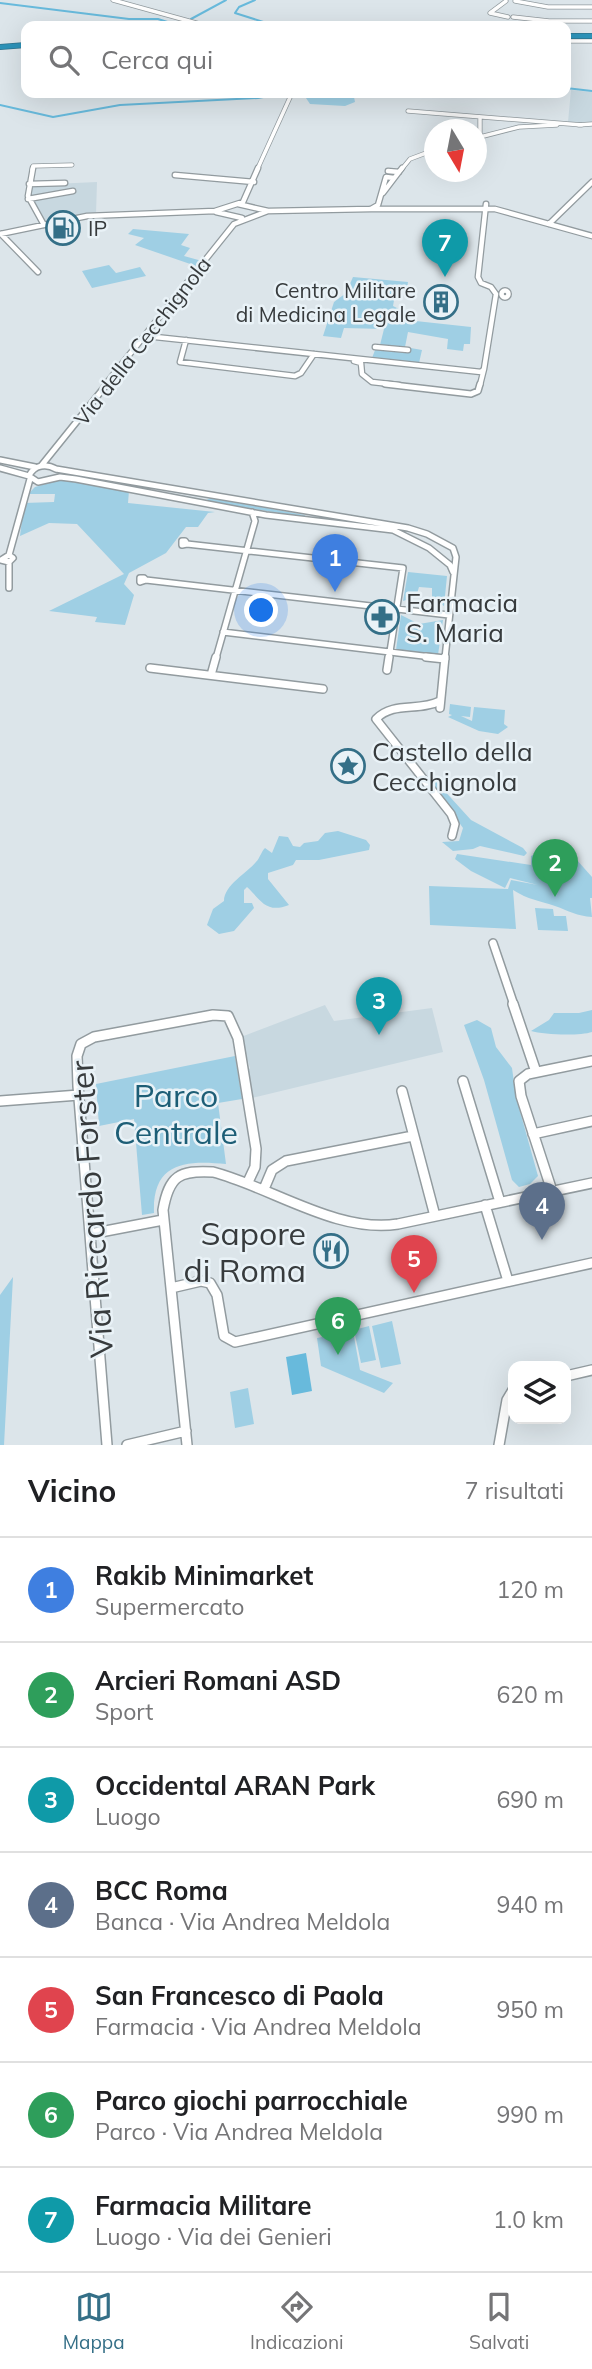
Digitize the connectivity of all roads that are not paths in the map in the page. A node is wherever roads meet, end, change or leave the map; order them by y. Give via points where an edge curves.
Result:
1 (113, 0) edge
2 (563, 0) edge
3 (511, 1) edge
4 (570, 8) junction
5 (591, 8) edge
6 (189, 21) edge
7 (592, 21) edge
8 (571, 38) edge
9 (592, 38) edge
10 (21, 46) edge
11 (0, 48) edge
12 (290, 98) edge
13 (408, 111) dead end
14 (480, 117) joint
15 (518, 119) junction
16 (592, 124) edge
17 (582, 125) junction
18 (519, 127) junction
19 (487, 135) edge
20 (424, 154) edge
21 (72, 165) dead end
22 (388, 171) dead end
23 (399, 173) junction
24 (175, 174) dead end
25 (394, 178) junction
26 (254, 182) junction
27 (592, 182) edge
28 (65, 183) dead end
29 (29, 184) junction
30 (74, 191) dead end
31 (247, 196) junction
32 (381, 196) junction
33 (28, 198) junction
34 (236, 204) junction
35 (375, 206) junction
36 (486, 206) junction
37 (252, 207) junction
38 (227, 208) junction
39 (386, 208) junction
40 (268, 211) junction
41 (206, 212) junction
42 (255, 214) junction
43 (229, 216) junction
44 (244, 218) junction
45 (551, 222) junction
46 (234, 223) junction
47 (44, 225) junction
48 (0, 234) edge
49 (592, 234) edge
50 (38, 272) dead end
51 (146, 335) junction
52 (186, 340) junction
53 (375, 348) dead end
54 (408, 350) dead end
55 (314, 354) junction
56 (346, 358) junction
57 (484, 369) junction
58 (49, 458) junction
59 (0, 460) edge
60 (39, 466) junction
61 (1, 468) edge
62 (54, 468) junction
63 (30, 478) junction
64 (52, 478) junction
65 (40, 482) junction
66 (27, 488) junction
67 (222, 497) junction
68 (205, 504) junction
69 (306, 511) junction
70 (252, 512) junction
71 (266, 515) junction
72 (254, 521) junction
73 (302, 521) junction
74 (437, 539) junction
75 (187, 544) dead end
76 (425, 545) junction
77 (246, 550) junction
78 (453, 574) junction
79 (146, 580) dead end
80 (9, 588) dead end
81 (235, 590) junction
82 (397, 609) junction
83 (449, 615) junction
84 (223, 632) junction
85 (390, 652) junction
86 (444, 659) junction
87 (150, 668) dead end
88 (387, 670) dead end
89 (211, 676) junction
90 (323, 689) dead end
91 (452, 836) dead end
92 (493, 943) dead end
93 (592, 1062) edge
94 (536, 1072) junction
95 (463, 1081) dead end
96 (401, 1091) dead end
97 (79, 1095) junction
98 (0, 1101) edge
99 (592, 1121) edge
100 (533, 1134) junction
101 (413, 1136) junction
102 (248, 1182) junction
103 (592, 1182) edge
104 (264, 1189) junction
105 (552, 1191) junction
106 (500, 1202) junction
107 (485, 1205) junction
108 (435, 1216) junction
109 (163, 1220) junction
110 (90, 1234) junction
111 (592, 1263) edge
112 (508, 1281) junction
113 (172, 1288) junction
114 (592, 1370) edge
115 (571, 1375) edge
116 (508, 1397) edge
117 (186, 1431) junction
118 (107, 1445) edge
119 (127, 1445) edge
120 (187, 1445) edge
121 (499, 1445) edge

1 - 6 street
2 - 4 street
3 - 4 street
3 - 7 street via 490,13
4 - 5 street
8 - 9 highway
10 - 11 highway
12 - 26 street
13 - 14 street
14 - 15 street
15 - 17 street
15 - 18 street
16 - 17 street
17 - 18 street
18 - 19 street
20 - 23 street via 413,157
21 - 29 street via 33,166
22 - 23 street
23 - 25 street
24 - 26 street
25 - 32 street
25 - 32 street via 386,177
26 - 31 street
27 - 45 street
28 - 29 street
29 - 33 street
30 - 33 street
31 - 34 street
31 - 37 street
32 - 35 street
33 - 47 street
34 - 37 street
34 - 38 street
35 - 39 street
35 - 39 street
35 - 40 street
36 - 39 street
36 - 45 street
36 - 57 street via 478,277 496,294
37 - 40 street
37 - 42 street
38 - 41 street
38 - 43 street
40 - 42 street, Via della Cecchignola
41 - 43 street, Via della Cecchignola
41 - 47 street via 104,214
42 - 44 street, Via della Cecchignola
43 - 44 street, Via della Cecchignola
43 - 46 street
44 - 46 street, Via della Cecchignola
45 - 49 street
46 - 51 street, Via della Cecchignola
47 - 48 street
48 - 50 street
51 - 52 street
51 - 58 street, Via della Cecchignola
52 - 55 street
52 - 55 street via 180,362 279,374 298,374
53 - 54 street
55 - 56 street
56 - 57 street via 473,372
56 - 57 street via 361,363 362,374 372,382 453,392 476,393
58 - 60 street, Via della Cecchignola
58 - 62 street
59 - 60 street
60 - 62 street
60 - 63 street, Via della Cecchignola
61 - 63 street
62 - 64 street
62 - 67 street
63 - 65 street
63 - 66 street
64 - 65 street
64 - 68 street via 122,486
65 - 66 street
66 - 80 street via 9,555 1,559 9,562 11,569
67 - 68 street via 205,497
67 - 69 street
68 - 70 street
69 - 73 street via 308,517
69 - 74 street via 408,528
70 - 71 street
70 - 72 street
71 - 72 street
71 - 73 street
72 - 77 street
73 - 76 street via 383,528
74 - 76 street
74 - 78 street via 455,551
75 - 77 street
76 - 78 street via 450,565
77 - 81 street
77 - 82 street via 403,568
78 - 83 street
79 - 81 street
81 - 82 street
81 - 84 street
82 - 83 street
82 - 85 street
83 - 86 street
84 - 85 street
84 - 89 street
85 - 86 street
85 - 88 street
86 - 91 street via 440,704 425,709 395,707 379,714 376,721 451,814 456,824
87 - 89 street
89 - 90 street
92 - 94 street
93 - 94 street
94 - 100 street via 523,1076 518,1086
95 - 106 street
96 - 101 street
97 - 98 street
97 - 102 street, Via Riccardo Forster via 77,1054 85,1040 225,1014 238,1038 256,1150
97 - 110 street, Via Riccardo Forster
99 - 100 street
100 - 105 street
101 - 104 street via 286,1161 272,1170
101 - 108 street
102 - 104 street
102 - 109 street via 215,1172 185,1173 165,1191
103 - 105 street
104 - 108 street via 369,1226
105 - 106 street
106 - 107 street
107 - 108 street
107 - 112 street
109 - 110 street
109 - 113 street
110 - 118 street, Via Riccardo Forster
111 - 112 street
112 - 113 street via 235,1342 225,1336 212,1283
113 - 117 street
114 - 115 street
116 - 121 street
117 - 119 street
117 - 120 street

